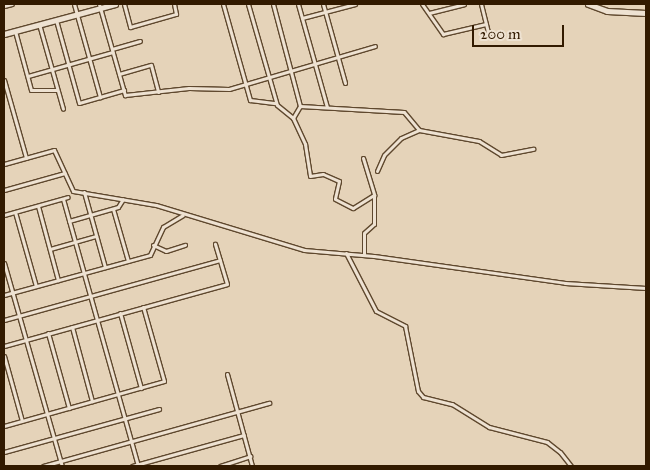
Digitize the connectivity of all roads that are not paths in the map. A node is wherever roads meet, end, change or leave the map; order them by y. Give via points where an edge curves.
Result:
1 (12, 4) edge
2 (74, 4) edge
3 (115, 4) edge
4 (124, 4) edge
5 (174, 4) edge
6 (223, 4) edge
7 (248, 4) edge
8 (273, 4) edge
9 (298, 4) edge
10 (323, 4) edge
11 (355, 4) edge
12 (422, 4) edge
13 (464, 4) edge
14 (481, 4) edge
15 (588, 4) edge
16 (454, 5) edge
17 (4, 6) edge
18 (100, 6) edge
19 (325, 12) junction
20 (428, 13) junction
21 (77, 14) junction
22 (646, 14) edge
23 (302, 18) junction
24 (56, 20) junction
25 (39, 24) junction
26 (486, 24) junction
27 (15, 31) junction
28 (4, 34) edge
29 (489, 35) dead end
30 (140, 41) dead end
31 (375, 46) dead end
32 (113, 51) junction
33 (338, 56) junction
34 (90, 59) junction
35 (315, 63) junction
36 (69, 64) junction
37 (51, 69) junction
38 (291, 69) junction
39 (119, 74) junction
40 (28, 76) junction
41 (268, 76) junction
42 (4, 80) edge
43 (245, 82) junction
44 (346, 83) dead end
45 (57, 90) junction
46 (124, 90) junction
47 (158, 92) junction
48 (100, 97) junction
49 (276, 103) junction
50 (300, 106) junction
51 (327, 108) junction
52 (63, 109) dead end
53 (293, 118) junction
54 (419, 130) junction
55 (533, 149) dead end
56 (26, 158) junction
57 (363, 158) dead end
58 (4, 164) edge
59 (377, 171) dead end
60 (65, 173) junction
61 (4, 190) edge
62 (84, 192) junction
63 (374, 195) junction
64 (68, 197) dead end
65 (63, 198) junction
66 (123, 198) junction
67 (38, 206) junction
68 (113, 209) junction
69 (15, 212) junction
70 (184, 214) junction
71 (4, 215) edge
72 (90, 215) junction
73 (69, 221) junction
74 (96, 236) junction
75 (75, 242) junction
76 (215, 244) dead end
77 (153, 245) junction
78 (185, 245) dead end
79 (50, 249) junction
80 (346, 253) junction
81 (364, 255) junction
82 (220, 260) junction
83 (128, 261) junction
84 (4, 263) edge
85 (105, 267) junction
86 (84, 273) junction
87 (58, 280) junction
88 (36, 286) junction
89 (646, 288) edge
90 (12, 293) junction
91 (4, 295) edge
92 (90, 296) junction
93 (143, 307) junction
94 (120, 313) junction
95 (20, 316) junction
96 (4, 320) edge
97 (97, 320) junction
98 (72, 327) junction
99 (48, 333) junction
100 (26, 340) junction
101 (4, 346) edge
102 (4, 356) edge
103 (227, 374) dead end
104 (141, 388) junction
105 (118, 394) junction
106 (92, 401) junction
107 (269, 403) dead end
108 (69, 408) junction
109 (159, 409) dead end
110 (238, 412) junction
111 (47, 414) junction
112 (125, 419) junction
113 (22, 421) junction
114 (4, 426) edge
115 (244, 435) junction
116 (54, 438) junction
117 (131, 442) junction
118 (4, 452) edge
119 (250, 456) junction
120 (60, 462) junction
121 (43, 466) edge
122 (62, 466) edge
123 (132, 466) edge
124 (138, 466) edge
125 (220, 466) edge
126 (252, 466) edge
127 (571, 466) edge

1 - 17 street
2 - 21 street
3 - 18 street
4 - 5 street via 130,27 176,14
6 - 43 street
7 - 41 street
8 - 38 street
9 - 23 street
10 - 19 street
11 - 19 street
12 - 20 street
13 - 16 street
14 - 26 street
15 - 22 street via 607,11
16 - 20 street
18 - 21 street
18 - 32 street
19 - 23 street
19 - 33 street
20 - 26 street via 444,34
21 - 24 street
21 - 34 street
23 - 35 street
24 - 25 street
24 - 36 street
25 - 27 street
25 - 37 street
26 - 29 street
27 - 28 street
27 - 40 street
30 - 32 street
31 - 33 street
32 - 34 street
32 - 39 street
33 - 35 street
33 - 44 street
34 - 36 street
34 - 48 street
35 - 38 street
35 - 51 street
36 - 37 street
36 - 48 street via 80,103
37 - 40 street
37 - 45 street
38 - 41 street
38 - 50 street
39 - 46 street
39 - 47 street via 151,65
40 - 45 street via 32,90
41 - 43 street
41 - 49 street
42 - 56 street
43 - 47 street via 230,89
43 - 49 street via 250,100
45 - 52 street
46 - 47 street via 125,95
46 - 48 street
49 - 53 street
50 - 51 street
50 - 53 street
51 - 54 street via 404,112
53 - 63 street via 305,144 310,176 323,174 339,181 336,200 353,208
54 - 55 street via 479,141 501,155
54 - 59 street via 401,138 384,155
56 - 58 street
56 - 60 street via 54,150
57 - 63 street
60 - 61 street
60 - 62 street via 73,191
62 - 66 street
62 - 72 street
63 - 81 street via 374,224 364,233
64 - 65 street
65 - 67 street
65 - 73 street
66 - 68 street
66 - 70 street
67 - 69 street
67 - 79 street
68 - 72 street
68 - 83 street
69 - 71 street
69 - 88 street
70 - 77 street via 163,227
70 - 80 street via 304,250
72 - 73 street
72 - 74 street
73 - 75 street
74 - 75 street
74 - 85 street
75 - 79 street
75 - 86 street
76 - 82 street
77 - 78 street via 166,251
77 - 83 street via 150,254
79 - 87 street
80 - 81 street
80 - 127 street via 376,311 405,326 418,391 423,397 452,404 489,427 547,442
81 - 89 street via 565,283
82 - 92 street
82 - 93 street via 227,284
83 - 85 street
84 - 90 street
85 - 86 street
86 - 87 street
86 - 92 street
87 - 88 street
88 - 90 street
90 - 91 street
90 - 95 street
92 - 95 street
92 - 97 street
93 - 94 street
93 - 104 street via 164,381
94 - 97 street
94 - 104 street
95 - 96 street
95 - 100 street
97 - 98 street
97 - 105 street
98 - 99 street
98 - 106 street
99 - 100 street
99 - 108 street
100 - 101 street
100 - 111 street
102 - 113 street
103 - 110 street
104 - 105 street
105 - 106 street
105 - 112 street
106 - 108 street
107 - 110 street
108 - 111 street
109 - 112 street
110 - 115 street
110 - 117 street
111 - 113 street
111 - 116 street
112 - 116 street
112 - 117 street
113 - 114 street
115 - 119 street
115 - 124 street
116 - 118 street
116 - 120 street
117 - 120 street
117 - 124 street
119 - 125 street
119 - 126 street
120 - 121 street
120 - 122 street
123 - 124 street

